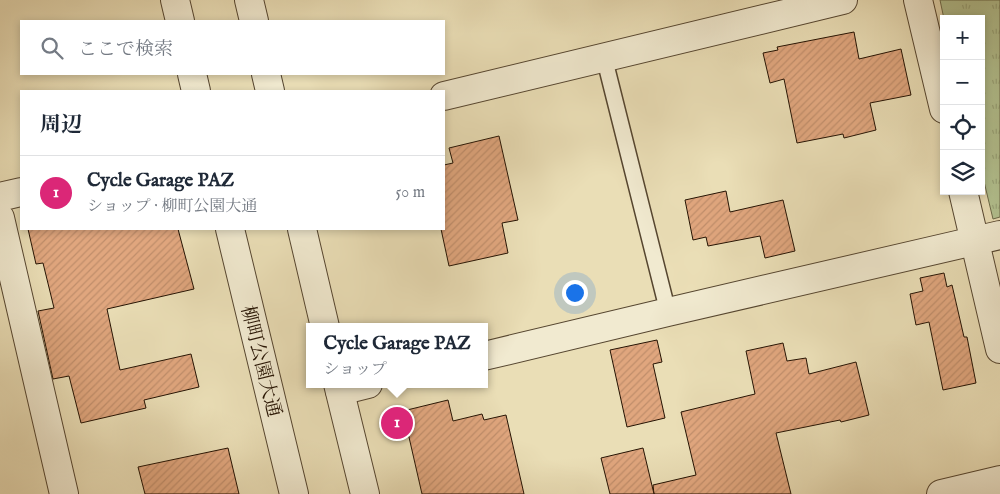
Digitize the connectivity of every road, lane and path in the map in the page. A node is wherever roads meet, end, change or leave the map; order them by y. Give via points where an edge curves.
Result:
1 (175, 0) edge
2 (249, 0) edge
3 (843, 0) edge
4 (918, 0) edge
5 (180, 20) edge
6 (254, 20) edge
7 (604, 57) junction
8 (192, 75) edge
9 (266, 75) edge
10 (196, 90) edge
11 (270, 90) edge
12 (445, 96) edge
13 (943, 105) edge
14 (20, 192) edge
15 (965, 195) edge
16 (0, 197) edge
17 (0, 218) edge
18 (230, 230) edge
19 (302, 230) edge
20 (987, 238) edge
21 (668, 312) junction
22 (324, 323) edge
23 (1000, 350) edge
24 (488, 355) edge
25 (339, 388) edge
26 (1000, 480) edge
27 (64, 494) edge
28 (294, 494) edge
29 (365, 494) edge
30 (941, 494) edge

1 - 5 street
2 - 6 street
3 - 7 street
4 - 13 street
7 - 12 street
7 - 21 lane
8 - 10 street
9 - 11 street
14 - 16 street
15 - 20 street
17 - 27 street
18 - 28 street, 柳町公園大通
19 - 22 street
20 - 21 street
20 - 23 street
21 - 24 street
25 - 29 street
26 - 30 street

